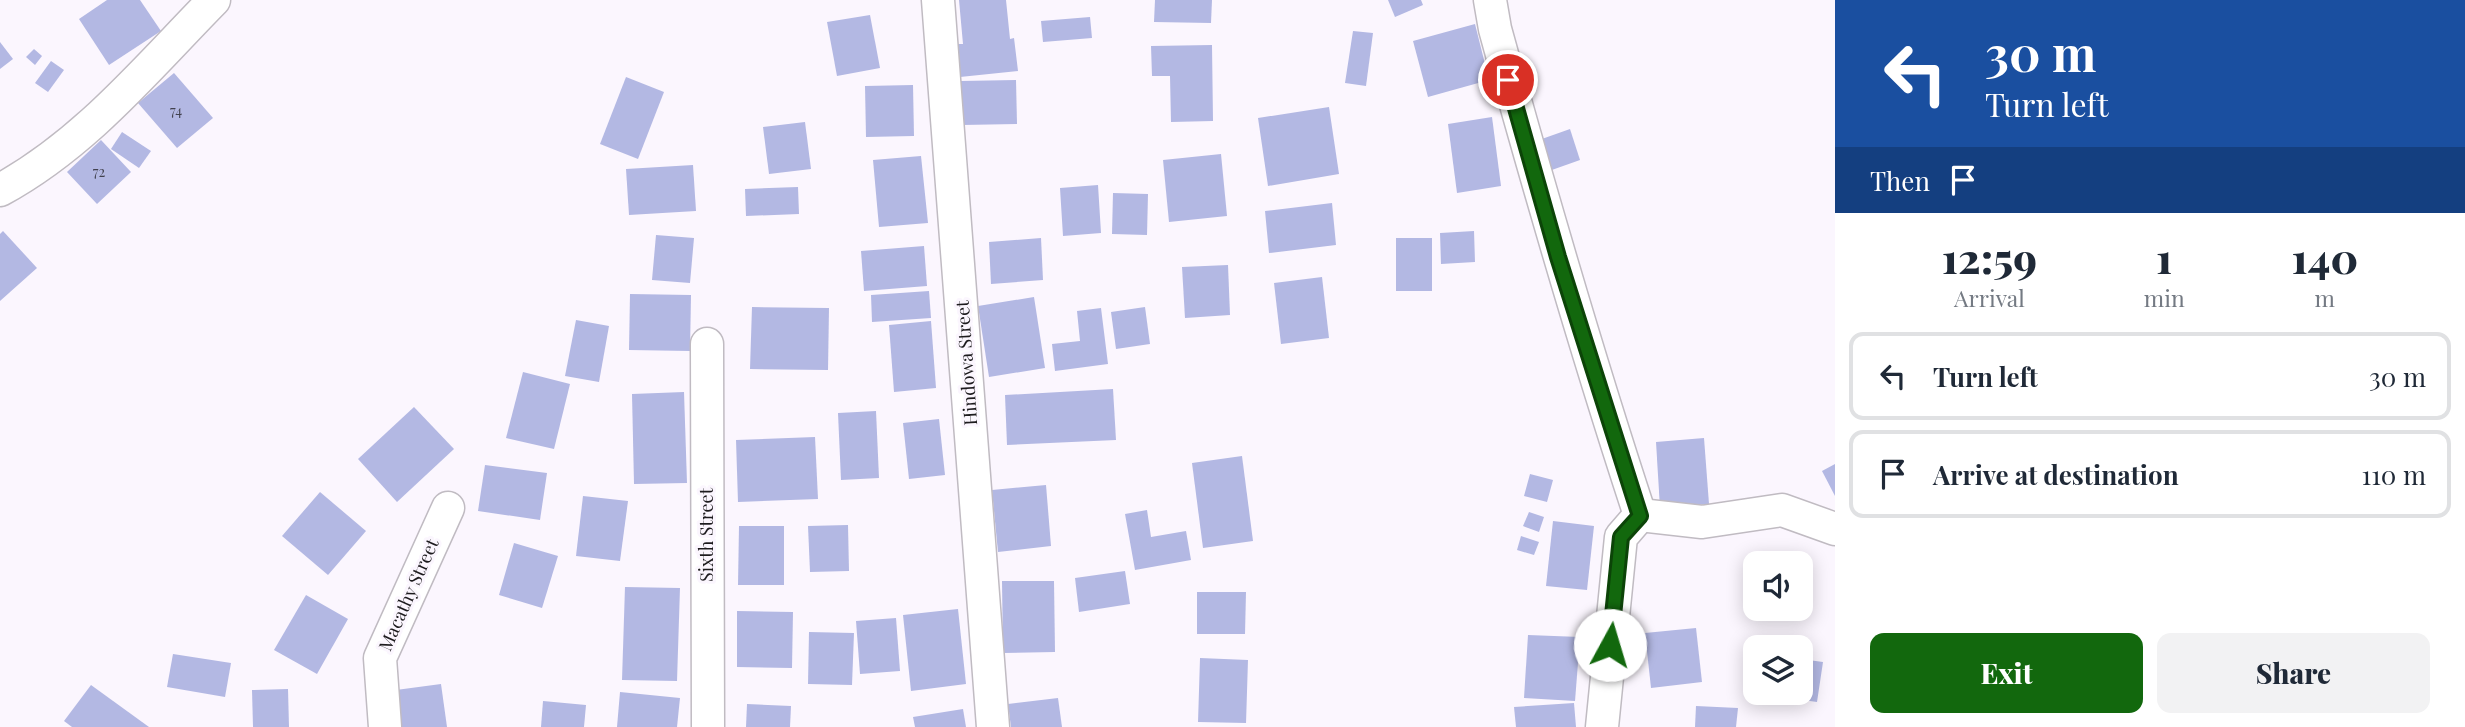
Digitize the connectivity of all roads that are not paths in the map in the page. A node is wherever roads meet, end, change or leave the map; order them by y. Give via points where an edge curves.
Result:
1 (214, 0) edge
2 (938, 0) edge
3 (1490, 0) edge
4 (0, 190) edge
5 (707, 344) dead end
6 (448, 508) dead end
7 (1640, 516) junction
8 (1835, 529) edge
9 (384, 727) edge
10 (708, 727) edge
11 (993, 727) edge
12 (1602, 727) edge

1 - 4 street via 78,138
2 - 11 street, Hindowa Street
3 - 7 street via 1550,231
5 - 10 street, Sixth Street
6 - 9 street, Macathy Street via 380,658
7 - 8 street via 1702,522 1783,510
7 - 12 street via 1621,537

